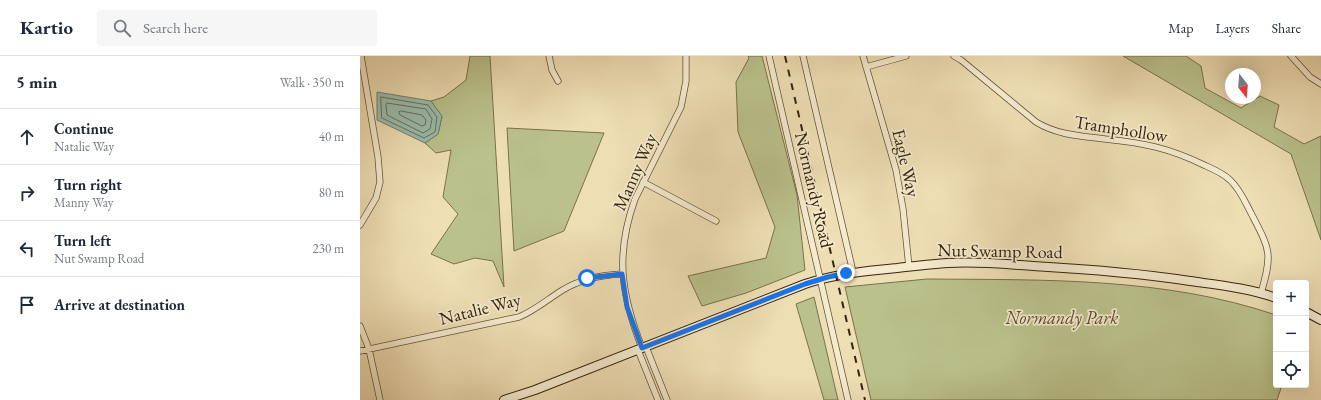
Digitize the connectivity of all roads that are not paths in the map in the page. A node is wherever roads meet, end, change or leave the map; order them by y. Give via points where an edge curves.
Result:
1 (362, 56) edge
2 (549, 56) edge
3 (686, 56) edge
4 (769, 56) edge
5 (803, 56) edge
6 (863, 56) edge
7 (906, 56) edge
8 (954, 56) edge
9 (1290, 56) edge
10 (866, 67) junction
11 (558, 81) dead end
12 (1321, 84) edge
13 (643, 182) junction
14 (716, 221) dead end
15 (360, 225) edge
16 (909, 266) junction
17 (853, 272) junction
18 (622, 274) junction
19 (821, 279) junction
20 (1261, 293) junction
21 (1273, 297) edge
22 (1309, 314) edge
23 (1321, 320) edge
24 (360, 326) edge
25 (642, 348) junction
26 (369, 349) junction
27 (360, 351) edge
28 (380, 400) edge
29 (504, 400) edge
30 (658, 400) edge
31 (667, 400) edge
32 (848, 400) edge

1 - 15 street via 380,182 376,198
2 - 11 street
3 - 13 street, Manny Way via 686,81 680,107
4 - 19 street, Normandy Road
5 - 17 street
6 - 10 street, Eagle Way
7 - 10 street
8 - 20 street, Tramphollow via 1036,122 1049,129 1159,147 1188,157 1230,180 1242,196 1267,245 1269,263
9 - 12 street via 1310,77
10 - 16 street, Eagle Way via 897,177
13 - 14 street
13 - 18 street, Manny Way via 627,226
16 - 17 main road, Nut Swamp Road
16 - 20 main road, Nut Swamp Road via 964,262 1102,271 1176,279
17 - 19 main road, Nut Swamp Road
18 - 25 street, Manny Way via 627,307
18 - 26 street, Natalie Way via 596,276 578,282 519,317
19 - 25 main road, Nut Swamp Road
19 - 32 street, Normandy Road
20 - 21 main road, Nut Swamp Road
22 - 23 main road
24 - 26 street
25 - 29 main road, Nut Swamp Road
25 - 30 street
25 - 31 street
26 - 27 street, Natalie Way
26 - 28 street

